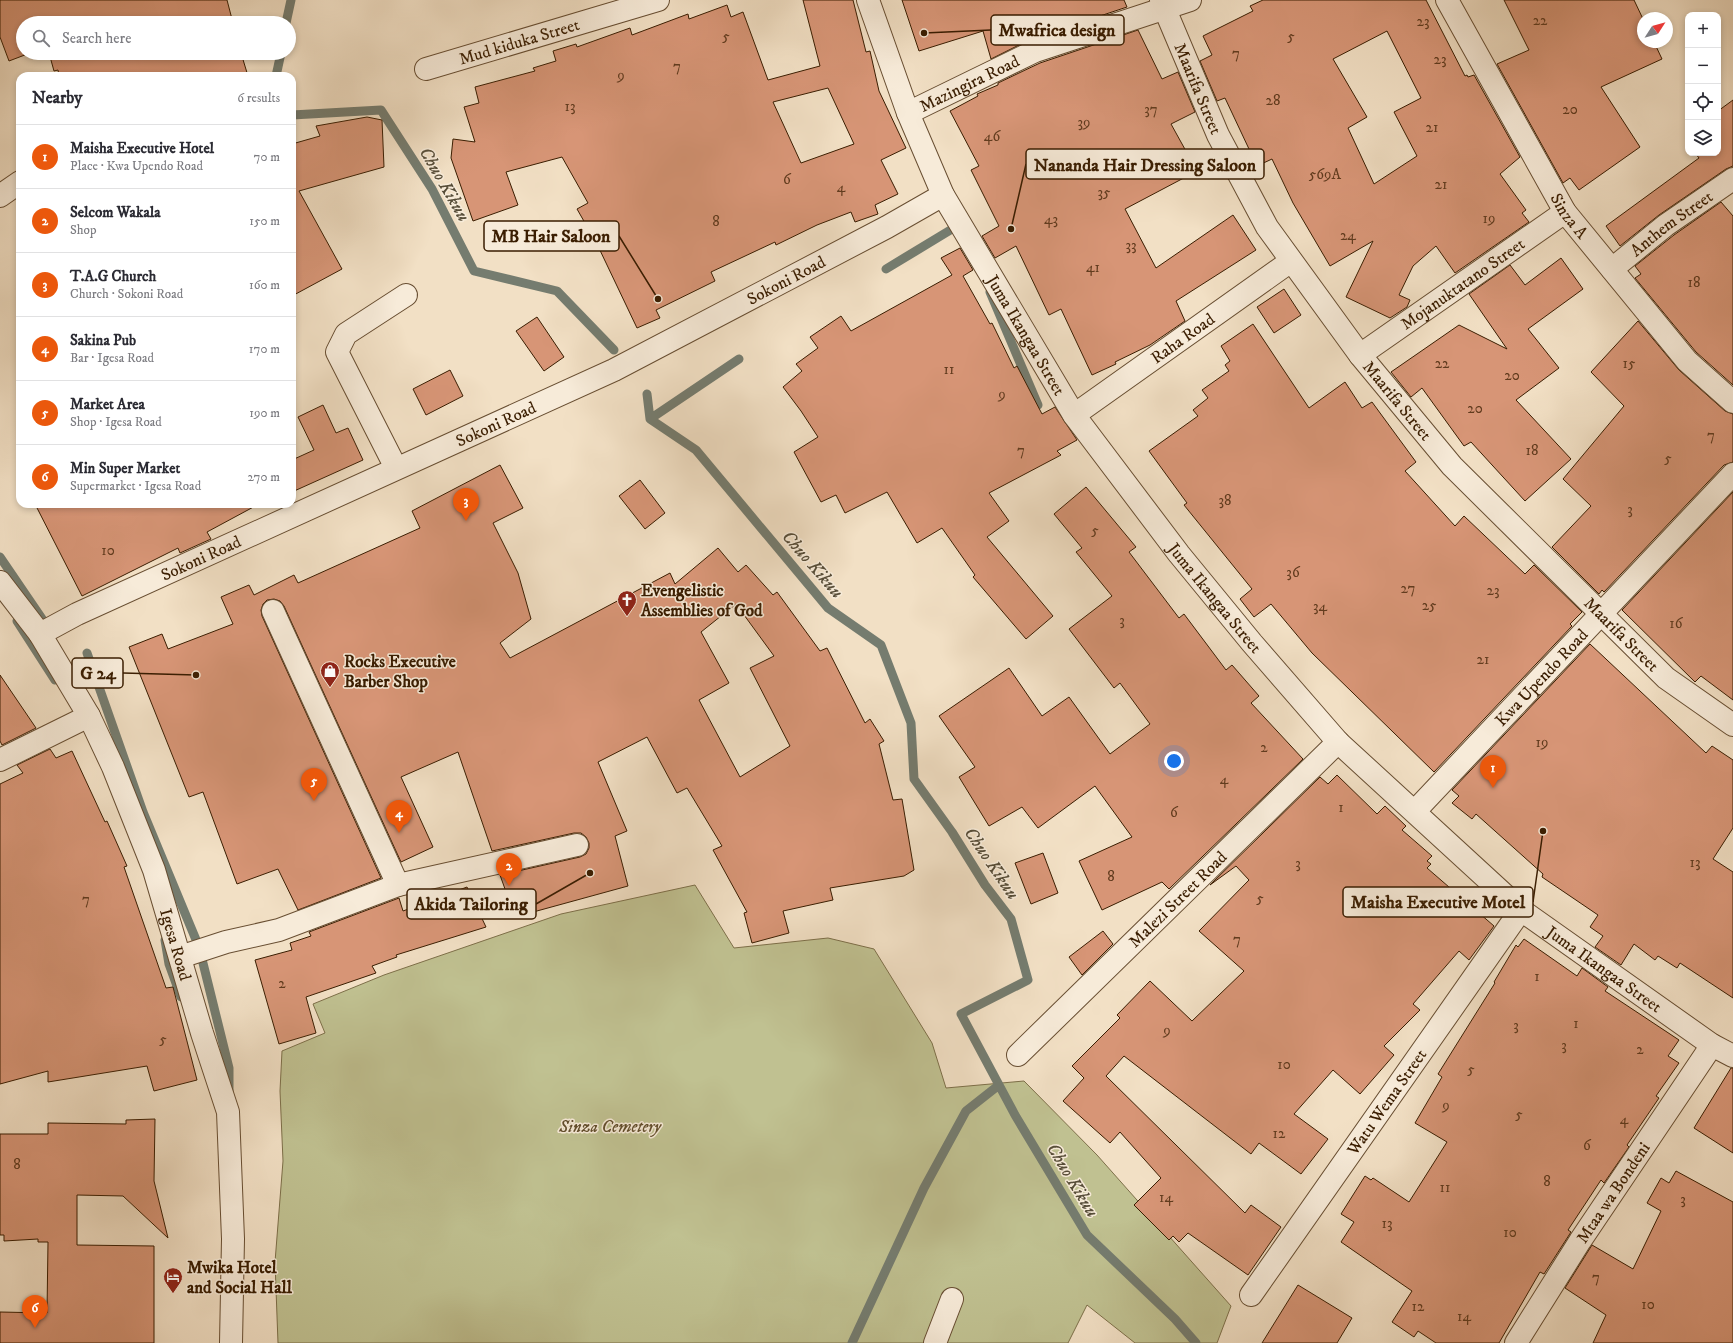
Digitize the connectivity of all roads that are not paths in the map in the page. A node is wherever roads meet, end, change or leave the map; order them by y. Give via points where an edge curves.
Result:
1 (658, 0) edge
2 (868, 0) edge
3 (1190, 0) edge
4 (1447, 0) edge
5 (1163, 5) edge
6 (426, 69) dead end
7 (908, 113) junction
8 (1733, 179) edge
9 (16, 185) edge
10 (943, 195) junction
11 (0, 196) edge
12 (1565, 212) junction
13 (1291, 261) junction
14 (1612, 269) junction
15 (406, 295) dead end
16 (1360, 355) junction
17 (1733, 402) edge
18 (1074, 416) junction
19 (396, 468) junction
20 (1733, 474) edge
21 (0, 582) edge
22 (272, 611) dead end
23 (1601, 613) junction
24 (40, 634) junction
25 (90, 716) junction
26 (1733, 725) edge
27 (1338, 742) junction
28 (0, 760) edge
29 (1415, 811) junction
30 (577, 845) dead end
31 (398, 885) junction
32 (1521, 910) junction
33 (180, 957) junction
34 (1712, 1045) junction
35 (1018, 1055) dead end
36 (1733, 1056) edge
37 (1251, 1295) dead end
38 (952, 1299) dead end
39 (231, 1343) edge
40 (935, 1343) edge
41 (1516, 1343) edge

1 - 6 street, Mud kiduka Street
2 - 7 street, Juma Ikangaa Street
3 - 5 street, Mazingira Road
4 - 12 street, Sinza A
5 - 7 street, Mazingira Road via 1035,51
5 - 13 street, Maarifa Street via 1218,135 1266,227
7 - 10 street, Juma Ikangaa Street
8 - 14 street, Anthem Street via 1666,225
9 - 11 street
10 - 18 street, Juma Ikangaa Street
10 - 19 street, Sokoni Road via 614,370
12 - 14 street, Sinza A
12 - 16 street, Mojanuktatano Street
13 - 16 street, Maarifa Street
13 - 18 street, Raha Road
14 - 17 street, Sinza A via 1687,361
15 - 19 street via 346,334 337,352
16 - 23 street, Maarifa Street via 1452,466
18 - 27 street, Juma Ikangaa Street via 1179,554 1252,644
19 - 24 street, Sokoni Road via 77,614
20 - 23 street, Kwa Upendo Road
21 - 24 street, Igesa Road
22 - 31 street
23 - 26 street, Maarifa Street via 1666,678
23 - 29 street, Kwa Upendo Road
24 - 25 street, Igesa Road
25 - 28 street
25 - 33 street, Igesa Road via 145,846
27 - 29 street, Juma Ikangaa Street
27 - 35 street, Malezi Street Road
29 - 32 street, Juma Ikangaa Street
30 - 31 street
31 - 33 street via 279,930 226,942
32 - 34 street, Juma Ikangaa Street
32 - 37 street, Watu Wema Street
33 - 39 street, Igesa Road via 228,1112 233,1239
34 - 36 street, Juma Ikangaa Street
34 - 41 street, Mtaa wa Bondeni via 1580,1241
38 - 40 street

